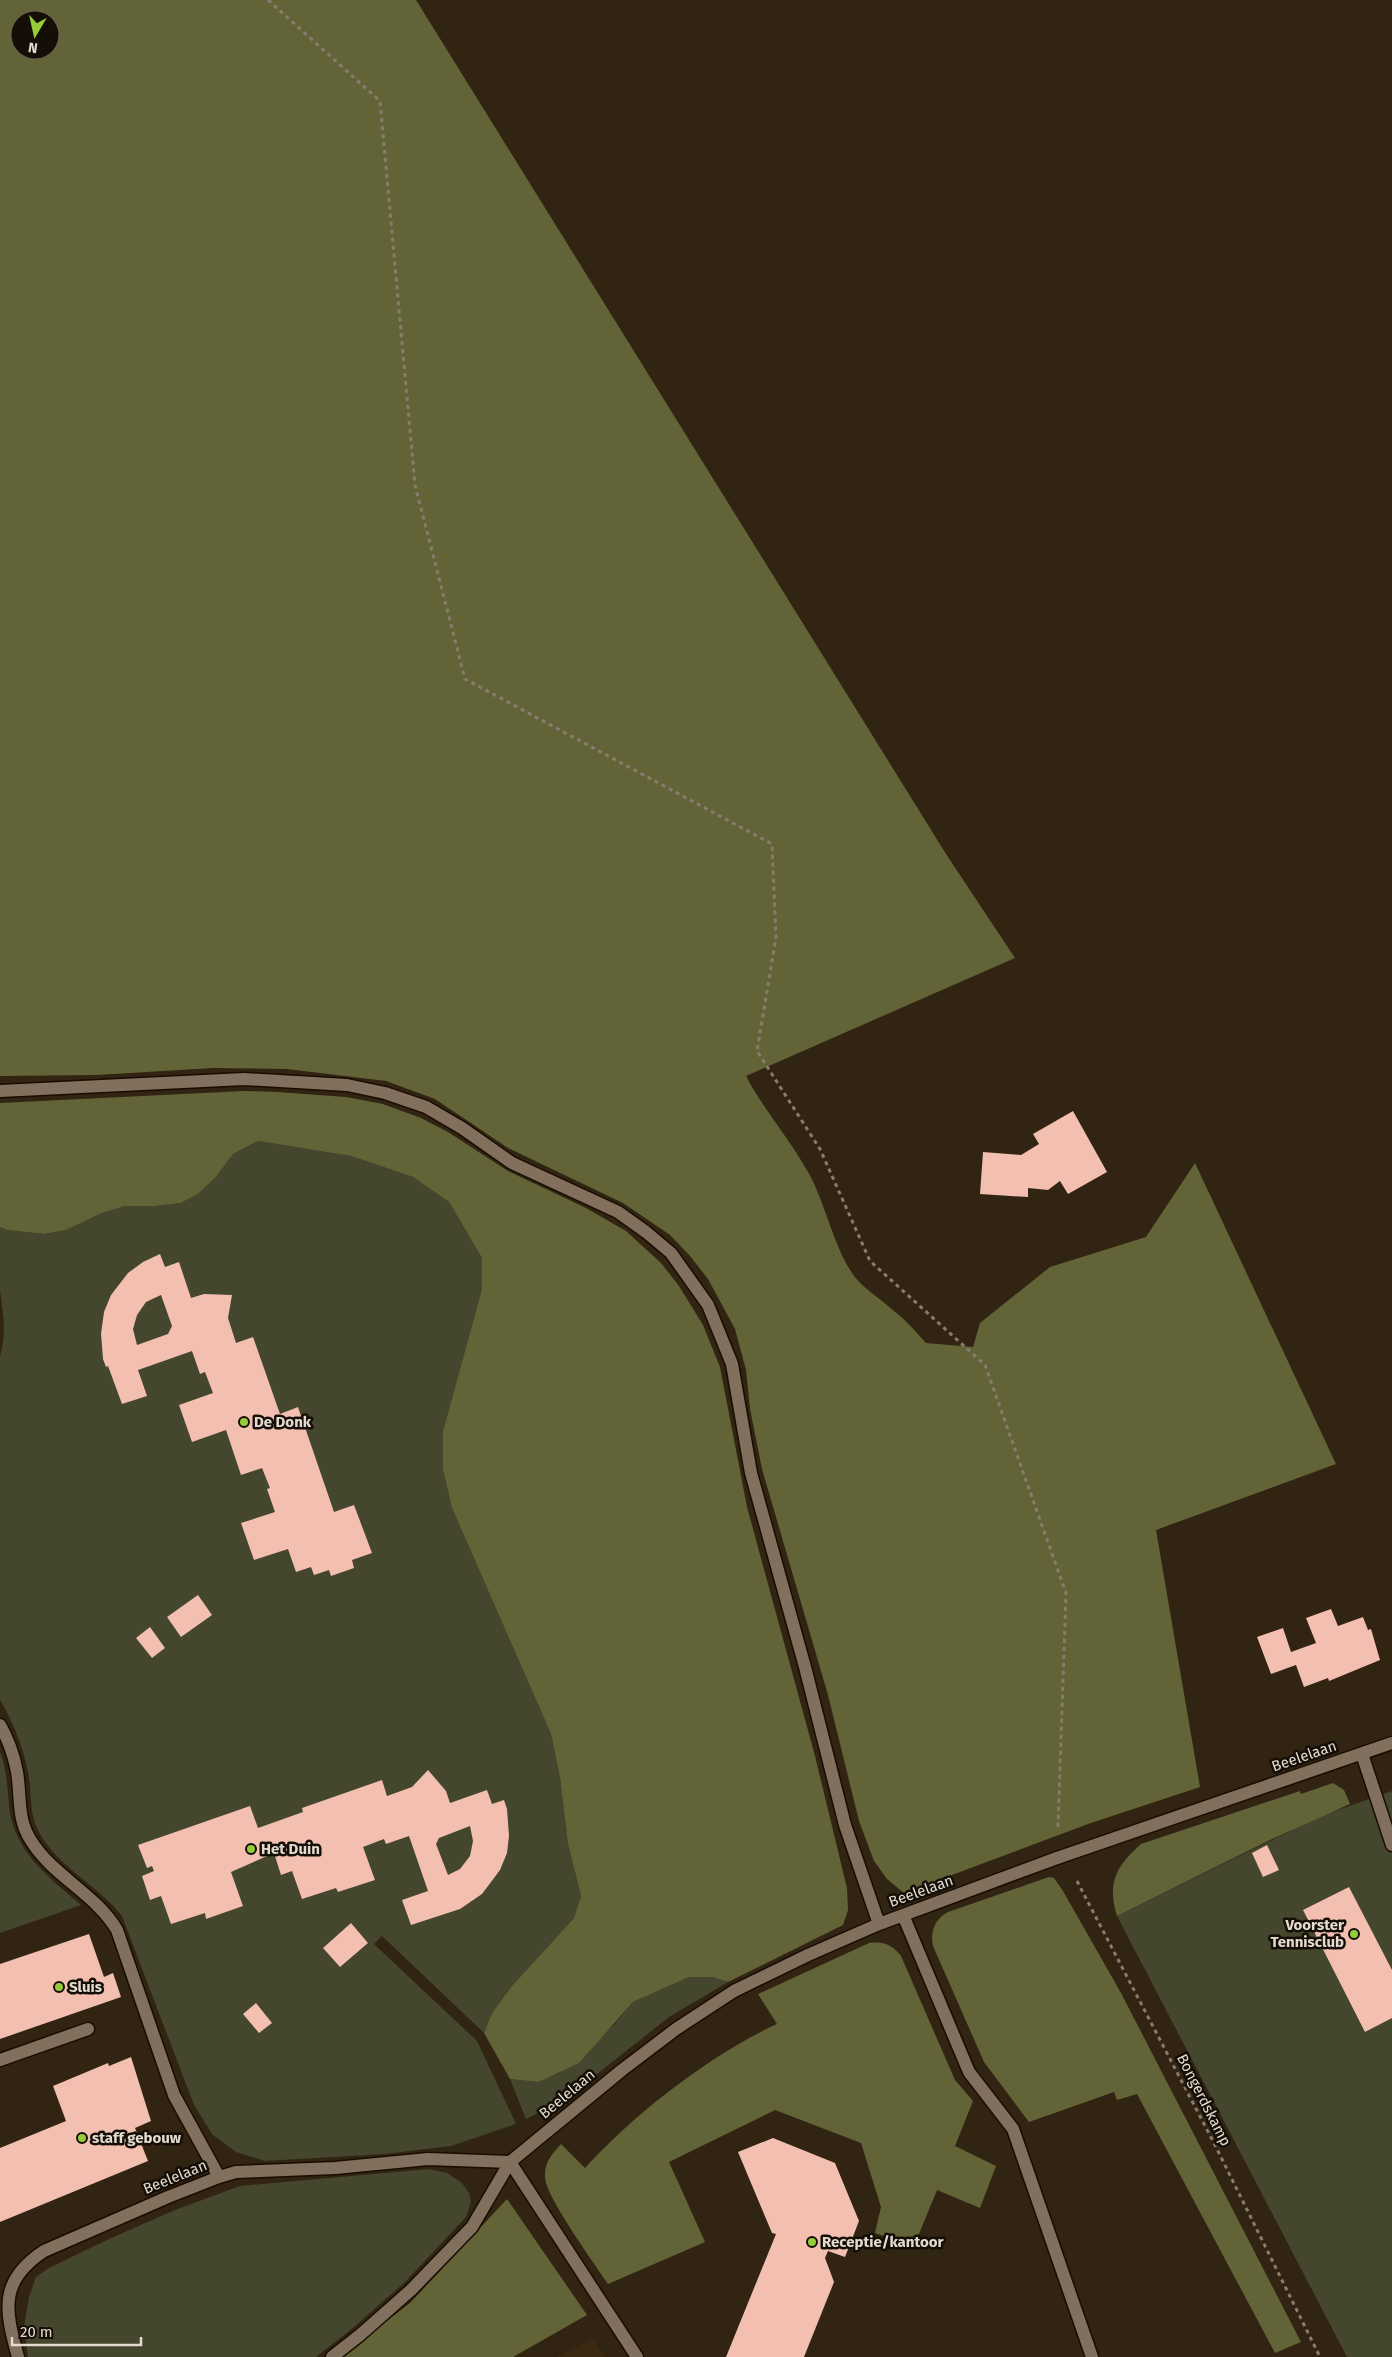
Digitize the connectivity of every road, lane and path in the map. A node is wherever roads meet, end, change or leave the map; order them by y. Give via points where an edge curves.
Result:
1 (268, 0) edge
2 (0, 1083) edge
3 (18, 1089) junction
4 (0, 1091) edge
5 (0, 1725) edge
6 (1392, 1743) edge
7 (1362, 1754) junction
8 (1392, 1845) edge
9 (1060, 1856) junction
10 (903, 1916) junction
11 (879, 1924) junction
12 (88, 2029) dead end
13 (0, 2060) edge
14 (510, 2162) junction
15 (219, 2177) junction
16 (18, 2357) edge
17 (332, 2357) edge
18 (637, 2357) edge
19 (1092, 2357) edge
20 (1320, 2357) edge

1 - 9 path via 380,101 415,485 464,679 772,844 776,938 757,1051 820,1149 870,1260 985,1365 1066,1593
2 - 3 street
3 - 4 street
3 - 11 street via 244,1079 347,1085 385,1093 426,1107 512,1163 618,1212 670,1254 708,1305 732,1364 753,1481 808,1676 845,1825
5 - 15 street via 14,1760 22,1819 28,1838 48,1862 100,1907 114,1925 174,2095
6 - 7 street, Beelelaan
7 - 8 street
7 - 9 street, Beelelaan
9 - 10 street, Beelelaan
9 - 20 path, Bongerdskamp via 1215,2145
10 - 11 street, Beelelaan
10 - 19 street via 969,2072 1013,2129
11 - 14 street, Beelelaan via 734,1991 622,2070
12 - 13 street
14 - 15 street, Beelelaan via 428,2159 335,2168 236,2172
14 - 17 street, Beelelaan via 472,2227 411,2290
14 - 18 street
15 - 16 street, Beelelaan via 52,2247 25,2262 14,2276 7,2294

